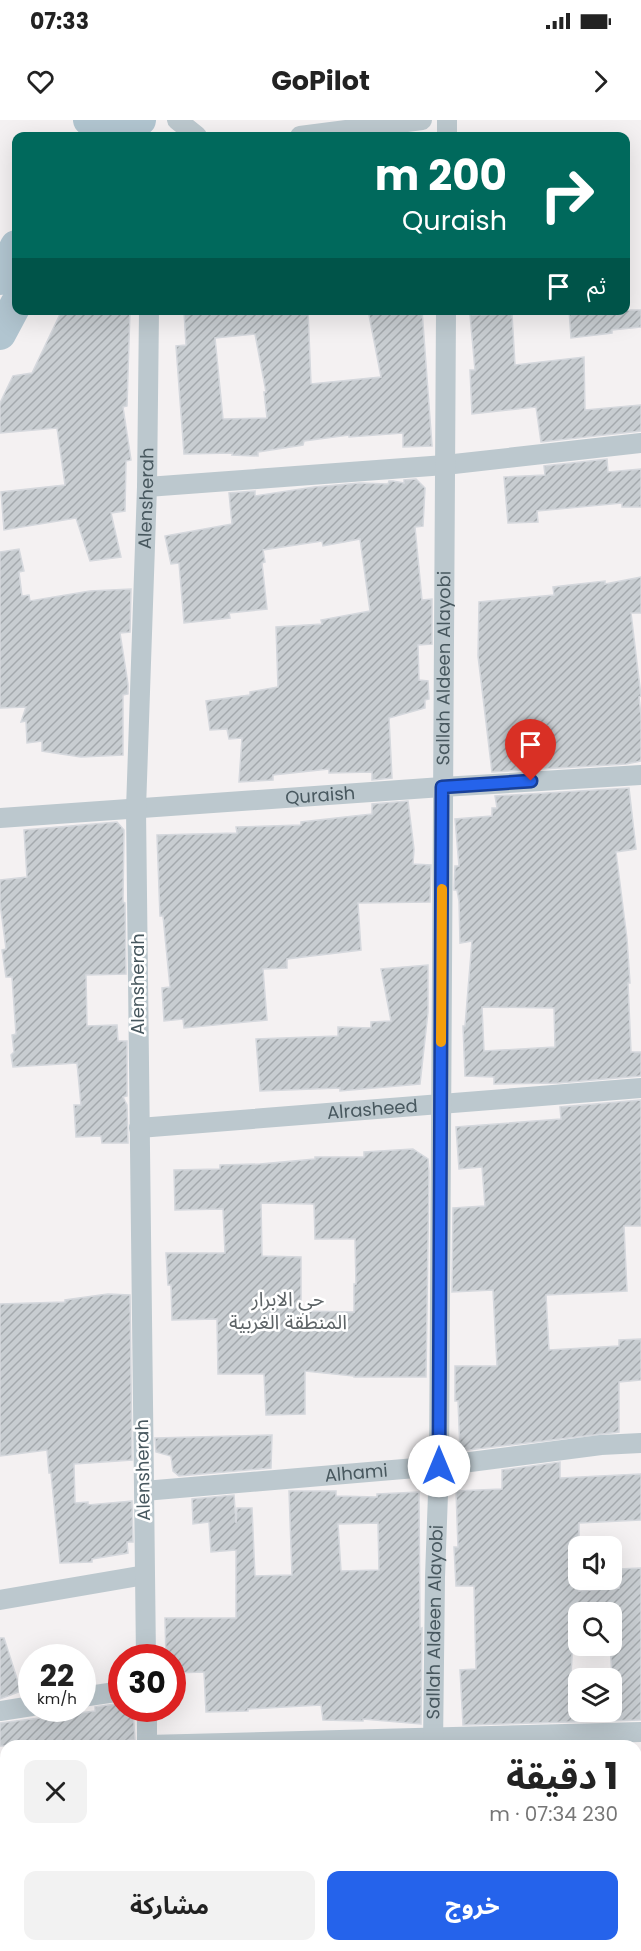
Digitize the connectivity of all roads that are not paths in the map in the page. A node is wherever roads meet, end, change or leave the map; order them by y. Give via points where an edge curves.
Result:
1 (88, 120) edge
2 (177, 120) edge
3 (422, 120) edge
4 (129, 131) edge
5 (192, 132) edge
6 (330, 132) edge
7 (12, 254) edge
8 (0, 279) edge
9 (12, 312) edge
10 (149, 315) edge
11 (446, 315) edge
12 (0, 334) edge
13 (641, 443) edge
14 (445, 465) junction
15 (147, 487) junction
16 (641, 775) edge
17 (442, 787) junction
18 (136, 809) junction
19 (0, 818) edge
20 (641, 1088) edge
21 (440, 1104) junction
22 (139, 1128) junction
23 (641, 1443) edge
24 (439, 1466) junction
25 (144, 1491) junction
26 (145, 1575) junction
27 (0, 1600) edge
28 (146, 1644) edge
29 (18, 1709) edge
30 (0, 1712) edge
31 (147, 1722) edge
32 (641, 1732) edge
33 (147, 1740) edge
34 (433, 1740) edge
35 (475, 1740) edge

1 - 4 main road via 108,130
2 - 5 street
3 - 6 street
7 - 8 main road
9 - 12 main road
10 - 15 street, Alensherah
11 - 14 street, Sallah Aldeen Alayobi
13 - 14 street
14 - 15 street
14 - 17 street, Sallah Aldeen Alayobi
15 - 18 street, Alensherah
16 - 17 street, Quraish
17 - 18 street, Quraish
17 - 21 street, Sallah Aldeen Alayobi
18 - 19 street, Quraish
18 - 22 street, Alensherah
20 - 21 street, Alrasheed
21 - 22 street, Alrasheed
21 - 24 street, Sallah Aldeen Alayobi
22 - 25 street, Alensherah
23 - 24 street, Alhami
24 - 25 street, Alhami
24 - 34 street, Sallah Aldeen Alayobi
25 - 26 street, Alensherah
26 - 27 street
26 - 28 street, Alensherah
29 - 30 street
31 - 33 street
32 - 35 street

